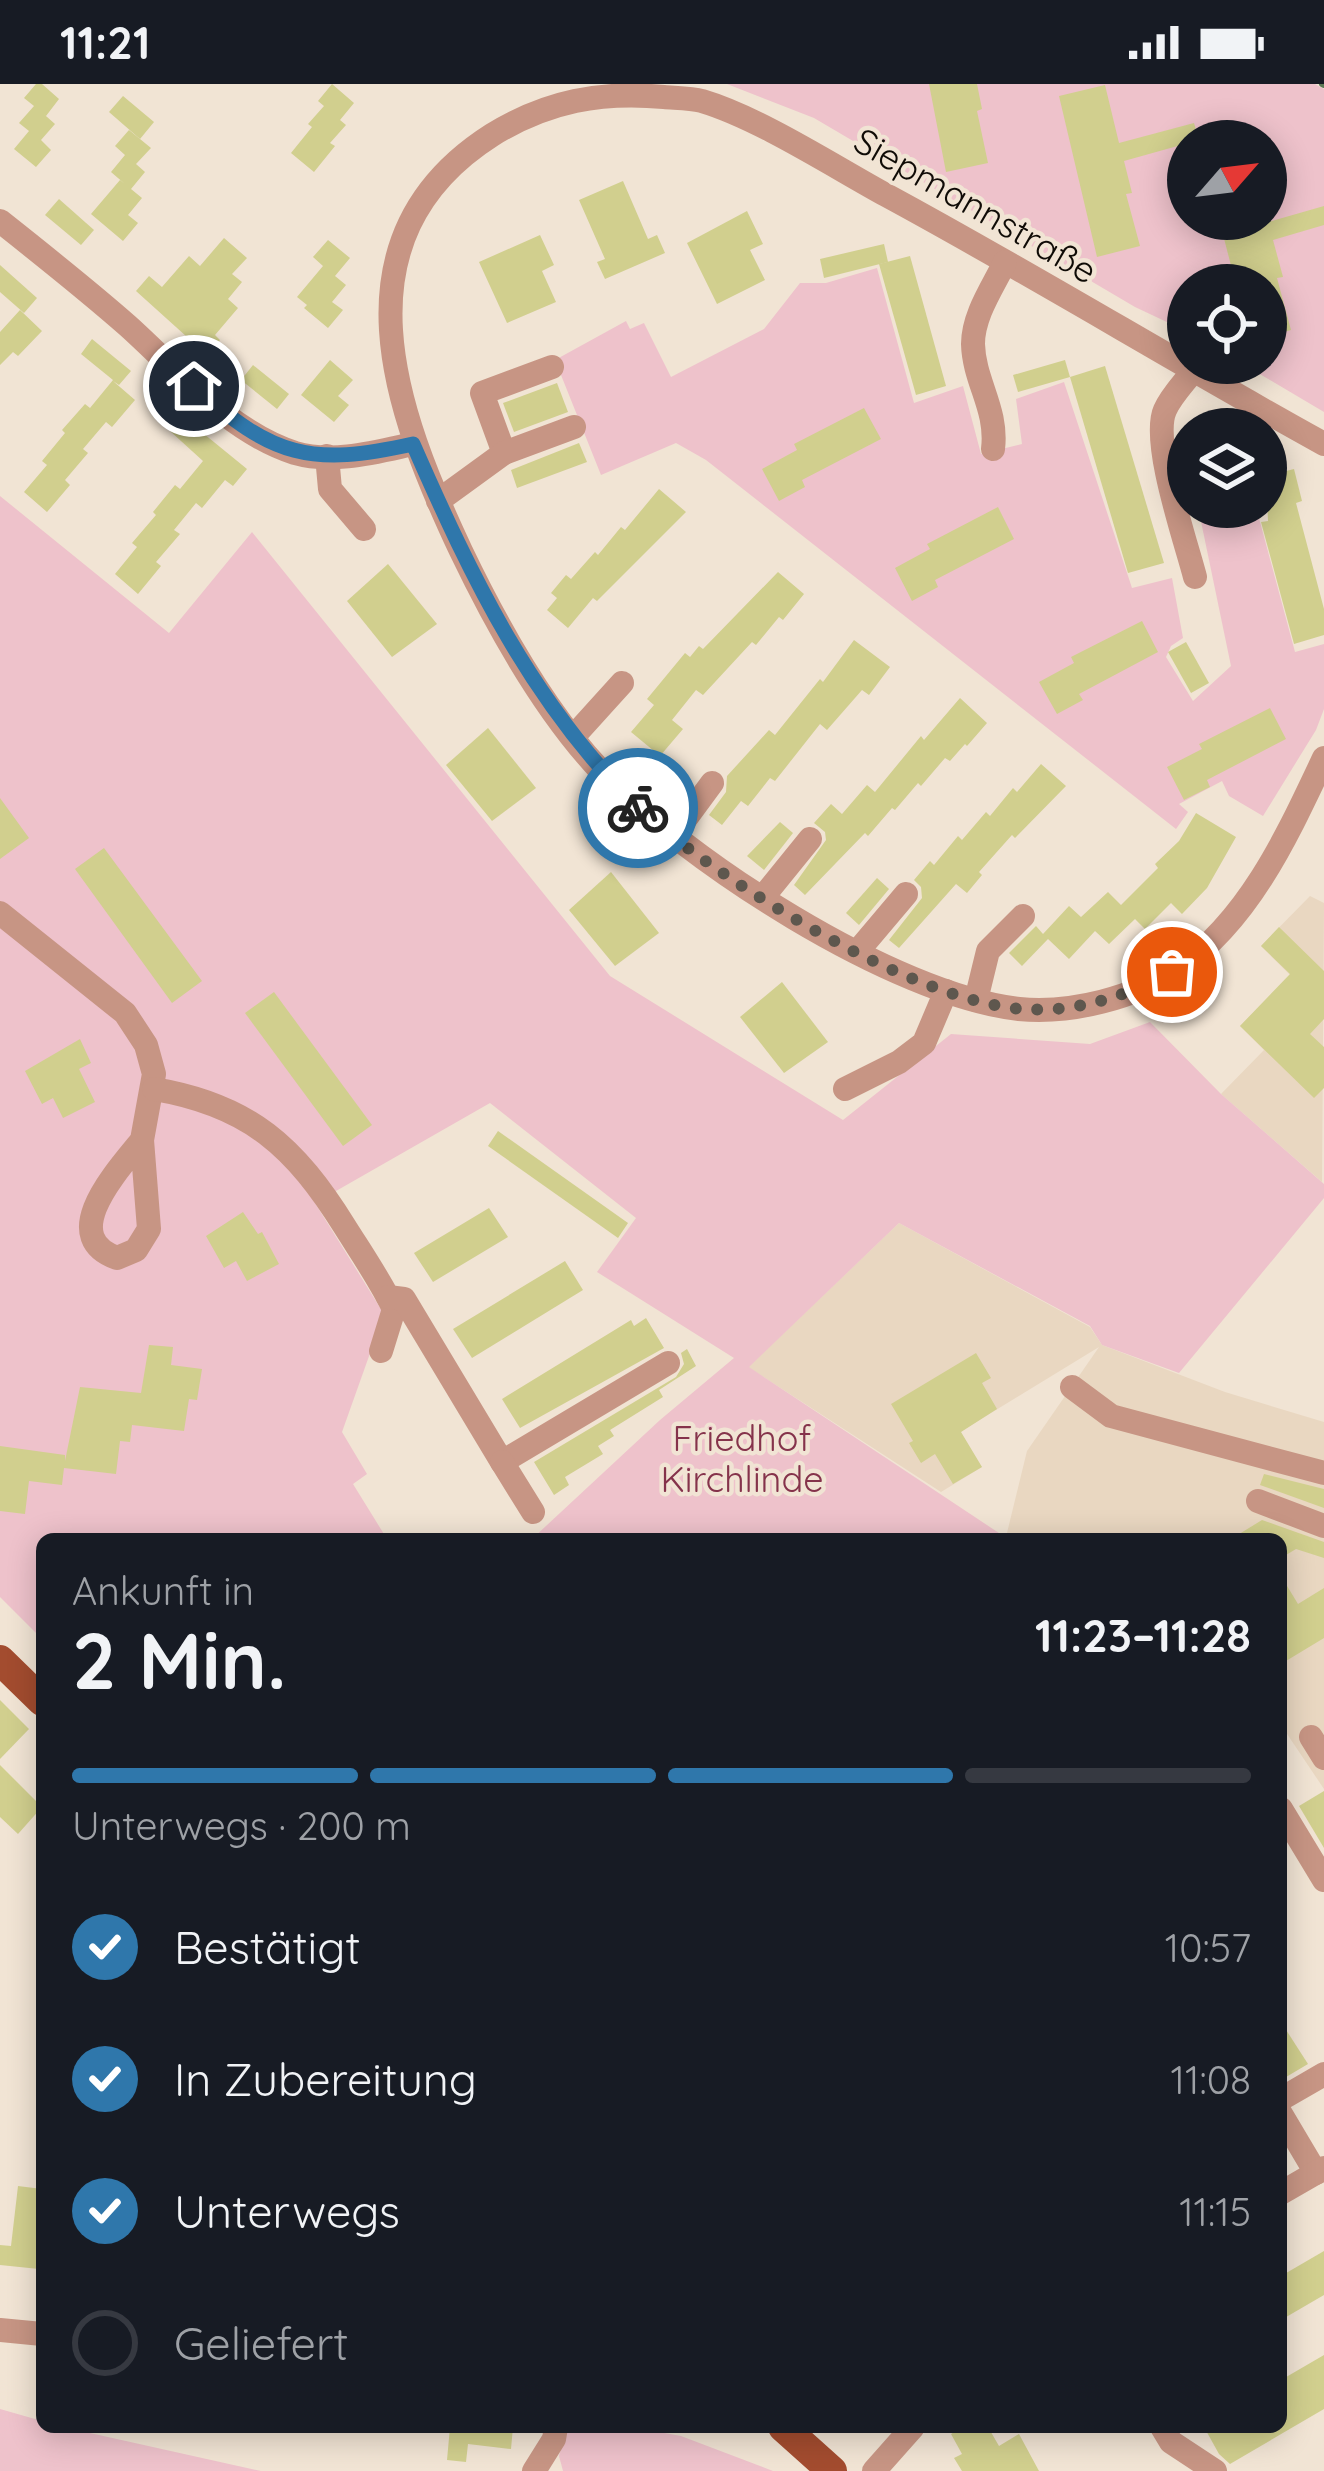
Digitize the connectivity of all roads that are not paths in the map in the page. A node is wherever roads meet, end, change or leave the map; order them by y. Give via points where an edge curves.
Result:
1 (564, 92) edge
2 (0, 221) edge
3 (1005, 262) junction
4 (1167, 356) edge
5 (552, 367) dead end
6 (1184, 384) edge
7 (1216, 384) edge
8 (574, 428) dead end
9 (413, 444) junction
10 (1324, 444) edge
11 (994, 449) dead end
12 (504, 453) junction
13 (327, 456) junction
14 (438, 501) junction
15 (364, 529) dead end
16 (1195, 578) dead end
17 (622, 683) dead end
18 (574, 736) junction
19 (1324, 758) edge
20 (712, 783) dead end
21 (673, 836) junction
22 (810, 839) dead end
23 (906, 894) dead end
24 (763, 897) junction
25 (0, 913) edge
26 (1023, 916) dead end
27 (857, 952) junction
28 (946, 991) junction
29 (976, 1000) junction
30 (154, 1089) junction
31 (845, 1090) dead end
32 (142, 1140) dead end
33 (391, 1303) junction
34 (381, 1352) dead end
35 (668, 1363) dead end
36 (1072, 1387) dead end
37 (502, 1462) junction
38 (1324, 1472) edge
39 (1258, 1501) dead end
40 (533, 1512) dead end
41 (1324, 1526) edge
42 (0, 1660) edge
43 (36, 1695) edge
44 (1287, 1820) edge
45 (1324, 1880) edge
46 (1324, 2074) edge
47 (1287, 2096) edge
48 (1287, 2123) edge
49 (1320, 2170) edge
50 (1287, 2189) edge
51 (0, 2330) edge
52 (36, 2333) edge
53 (555, 2433) edge
54 (790, 2433) edge
55 (908, 2433) edge
56 (1166, 2433) edge
57 (534, 2471) edge
58 (832, 2471) edge
59 (874, 2471) edge
60 (1215, 2471) edge

1 - 3 street, Siepmannstraße via 701,101 780,136
1 - 9 street, Siepmannstraße via 469,152 435,186 405,238 391,336
2 - 13 street via 242,425 299,454
3 - 4 street, Siepmannstraße
3 - 11 street via 977,318 974,344 996,424
5 - 12 street via 482,393
6 - 16 street via 1164,411 1162,431
7 - 10 street, Siepmannstraße
8 - 12 street
9 - 13 street
9 - 14 street, Siepmannstraße
12 - 14 street
13 - 15 street via 330,489
14 - 18 street, Siepmannstraße via 503,636
17 - 18 street
18 - 21 street, Siepmannstraße
19 - 29 street, Siepmannstraße via 1265,872 1182,966 1079,1006 1022,1009
20 - 21 street
21 - 24 street, Siepmannstraße
22 - 24 street
23 - 27 street
24 - 27 street, Siepmannstraße
25 - 30 street via 137,1027
26 - 29 street via 988,951
27 - 28 street, Siepmannstraße
28 - 29 street, Siepmannstraße
28 - 31 street via 924,1043
30 - 32 street
30 - 33 street via 224,1106 279,1142 319,1187
33 - 34 street
33 - 37 street via 404,1299
35 - 37 street
36 - 38 street via 1112,1416
37 - 40 street
39 - 41 street
42 - 43 main road
44 - 45 street
46 - 47 street
48 - 49 street
49 - 50 street
51 - 52 street
53 - 57 street
54 - 58 main road
55 - 59 street
56 - 60 street

